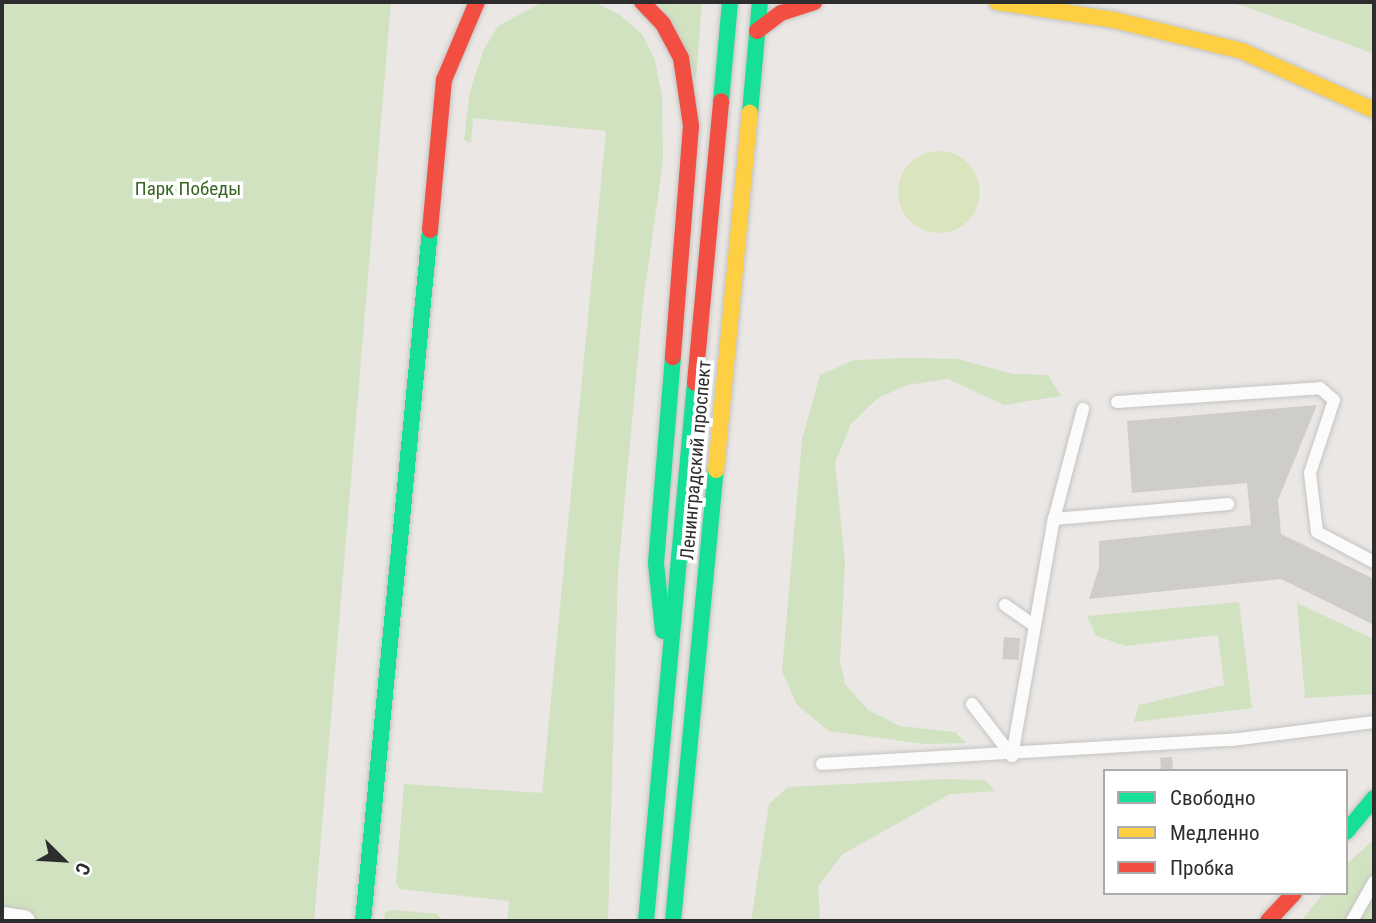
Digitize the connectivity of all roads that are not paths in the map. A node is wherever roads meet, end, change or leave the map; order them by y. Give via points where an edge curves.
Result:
1 (477, 2) edge
2 (493, 2) edge
3 (642, 2) edge
4 (730, 2) edge
5 (760, 2) edge
6 (814, 2) edge
7 (997, 2) edge
8 (757, 31) junction
9 (452, 56) junction
10 (1374, 110) edge
11 (1116, 402) dead end
12 (1083, 409) dead end
13 (1228, 504) dead end
14 (1054, 519) junction
15 (1374, 562) edge
16 (1005, 605) dead end
17 (1034, 625) junction
18 (668, 681) junction
19 (972, 704) dead end
20 (1374, 722) edge
21 (1012, 757) junction
22 (822, 764) dead end
23 (1357, 793) dead end
24 (1374, 798) edge
25 (1348, 830) edge
26 (1374, 883) edge
27 (1292, 895) edge
28 (2, 918) edge
29 (23, 921) edge
30 (363, 921) edge
31 (646, 921) edge
32 (673, 921) edge
33 (1268, 921) edge
34 (1352, 921) edge

1 - 9 street
2 - 9 street
3 - 18 street via 663,24 681,58 691,126 656,563
4 - 18 street, Ленинградский проспект
5 - 8 street, Ленинградский проспект
6 - 8 street via 781,13
7 - 10 street via 1114,20 1242,51
8 - 32 street, Ленинградский проспект
9 - 30 street via 430,195
11 - 15 lane via 1320,387 1334,400 1310,473 1317,532
12 - 14 lane
13 - 14 lane
14 - 17 lane
16 - 17 lane
17 - 21 lane
18 - 31 street, Ленинградский проспект
19 - 21 lane via 985,729
20 - 21 lane via 1232,740
21 - 22 lane
23 - 24 lane
24 - 25 street
26 - 34 lane
27 - 33 street
28 - 29 street

